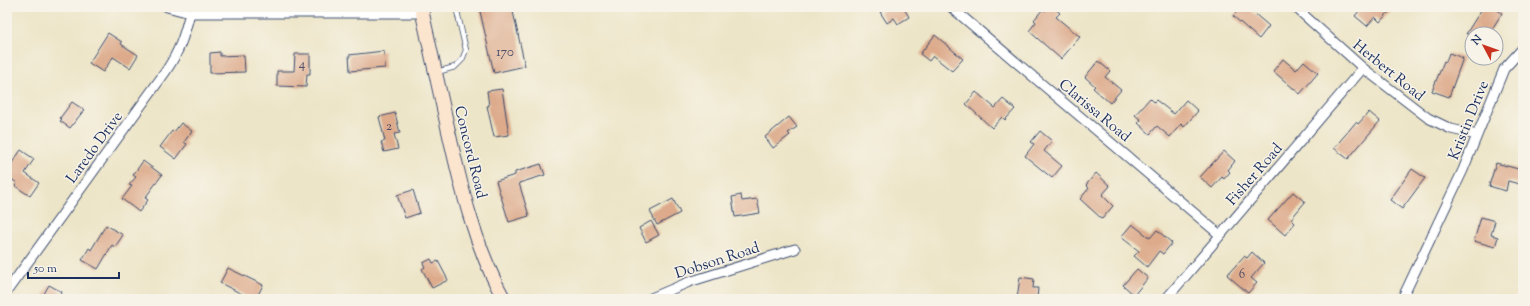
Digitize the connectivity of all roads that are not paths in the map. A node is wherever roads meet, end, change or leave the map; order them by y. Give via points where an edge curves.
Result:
1 (166, 7) edge
2 (456, 7) edge
3 (951, 7) edge
4 (1295, 7) edge
5 (422, 10) edge
6 (190, 13) junction
7 (1523, 48) edge
8 (1363, 68) junction
9 (436, 72) junction
10 (1477, 135) junction
11 (1220, 236) junction
12 (795, 250) dead end
13 (7, 291) edge
14 (504, 299) edge
15 (649, 299) edge
16 (1166, 299) edge
17 (1402, 299) edge

1 - 6 street
2 - 9 lane via 466,50 462,60 455,67
3 - 11 street, Clarissa Road
4 - 8 street, Herbert Road
5 - 6 street
5 - 9 main road, Concord Road
6 - 13 street, Laredo Drive via 176,57
7 - 10 street, Kristin Drive via 1504,69
8 - 10 street, Herbert Road via 1428,118 1451,129
8 - 11 street, Fisher Road
9 - 14 main road, Concord Road via 461,188 481,246
10 - 17 street, Kristin Drive
11 - 16 street, Fisher Road
12 - 15 street, Dobson Road via 689,282

